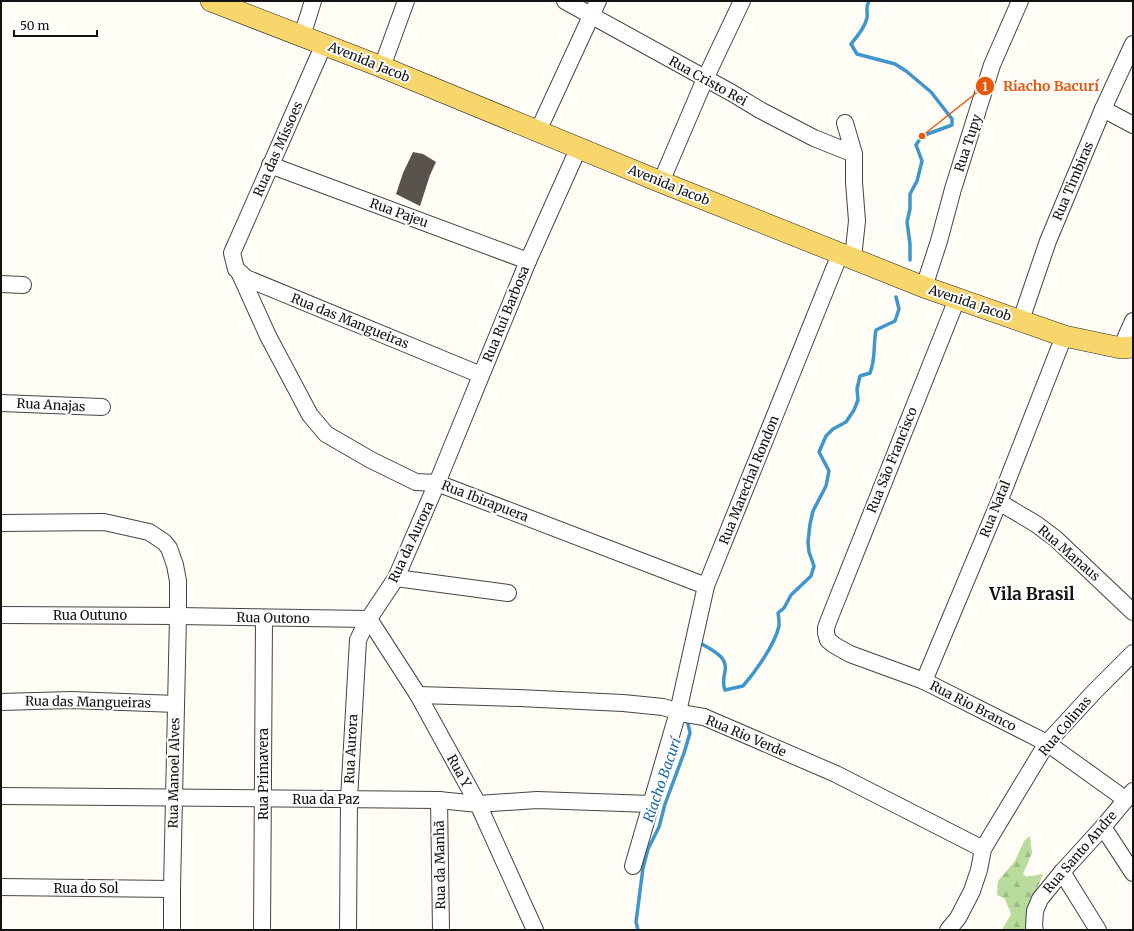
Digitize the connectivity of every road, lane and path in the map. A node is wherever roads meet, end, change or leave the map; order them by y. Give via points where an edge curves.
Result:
1 (313, 1) edge
2 (406, 1) edge
3 (565, 1) edge
4 (598, 1) edge
5 (742, 1) edge
6 (1020, 1) edge
7 (218, 2) edge
8 (591, 16) junction
9 (302, 36) junction
10 (324, 44) junction
11 (1133, 44) edge
12 (382, 66) junction
13 (705, 79) junction
14 (1103, 108) junction
15 (845, 123) dead end
16 (1133, 125) edge
17 (538, 131) junction
18 (579, 147) junction
19 (854, 154) junction
20 (270, 165) junction
21 (661, 182) junction
22 (846, 256) junction
23 (528, 261) junction
24 (240, 274) junction
25 (1, 284) edge
26 (23, 285) dead end
27 (924, 287) junction
28 (957, 299) junction
29 (1020, 320) junction
30 (1133, 321) edge
31 (1064, 336) junction
32 (1127, 347) edge
33 (481, 375) junction
34 (1, 403) edge
35 (102, 407) dead end
36 (437, 483) junction
37 (999, 502) junction
38 (1, 523) edge
39 (396, 578) junction
40 (706, 586) junction
41 (508, 593) dead end
42 (1133, 612) edge
43 (1, 615) edge
44 (178, 616) junction
45 (264, 618) junction
46 (369, 619) junction
47 (828, 622) joint
48 (1133, 653) edge
49 (924, 681) junction
50 (418, 695) junction
51 (1, 702) edge
52 (176, 704) junction
53 (678, 712) junction
54 (1047, 743) junction
55 (1129, 795) edge
56 (1, 796) edge
57 (174, 798) junction
58 (263, 799) junction
59 (349, 799) junction
60 (439, 800) junction
61 (478, 804) junction
62 (651, 804) junction
63 (1103, 827) junction
64 (983, 849) junction
65 (633, 866) dead end
66 (1062, 872) junction
67 (1133, 873) edge
68 (1, 887) edge
69 (172, 889) junction
70 (172, 930) edge
71 (262, 930) edge
72 (348, 930) edge
73 (441, 930) edge
74 (535, 930) edge
75 (948, 930) edge
76 (1035, 930) edge
77 (1098, 930) edge

1 - 9 street
2 - 12 street
3 - 8 street, Rua Cristo Rei
4 - 8 street
5 - 13 street
6 - 27 street, Rua Tupy via 992,66
7 - 9 main road, Avenida Jacob
8 - 13 street, Rua Cristo Rei
8 - 17 street
9 - 10 main road, Avenida Jacob
10 - 12 main road, Avenida Jacob
10 - 20 street, Rua das Missoes
11 - 14 street, Rua Timbiras
12 - 17 main road, Avenida Jacob
13 - 19 street, Rua Cristo Rei via 814,138
13 - 21 street
14 - 16 street
14 - 29 street, Rua Timbiras via 1048,241
15 - 19 street, Rua Marechal Rondon
17 - 18 main road, Avenida Jacob
18 - 21 main road, Avenida Jacob
18 - 23 street, Rua Rui Barbosa
19 - 22 street, Rua Marechal Rondon via 857,221
20 - 23 street, Rua Pajeu
20 - 24 street, Rua das Missoes via 232,253 236,270
21 - 22 main road, Avenida Jacob
22 - 27 main road, Avenida Jacob
22 - 40 street, Rua Marechal Rondon
23 - 33 street, Rua Rui Barbosa
24 - 33 street, Rua das Mangueiras
24 - 36 street, Rua Ibirapuera via 268,336 303,402 326,434 416,482
25 - 26 street
27 - 28 main road, Avenida Jacob
28 - 29 main road, Avenida Jacob
28 - 47 street, Rua São Francisco
29 - 31 main road, Avenida Jacob
30 - 32 street
31 - 32 main road, Avenida Jacob
31 - 37 street, Rua Natal
33 - 36 street, Rua Rui Barbosa
34 - 35 street, Rua Anajas
36 - 39 street, Rua da Aurora
36 - 40 street, Rua Ibirapuera
37 - 42 street, Rua Manaus via 1056,539
37 - 49 street, Rua Natal
38 - 44 street, Rua Manoel Alves via 104,522 149,532 169,548 175,565 178,581
39 - 41 street
39 - 46 street, Rua da Aurora
40 - 53 street, Rua Marechal Rondon
43 - 44 street, Rua Outuno
44 - 45 street, Rua Outono
44 - 52 street, Rua Manoel Alves
45 - 46 street, Rua Outono
45 - 58 street, Rua Primavera
46 - 50 street, Rua Y
46 - 59 street, Rua Aurora via 360,634 357,646
47 - 49 street, Rua Rio Branco via 826,633 828,640 834,645 850,654
48 - 54 street, Rua Colinas
49 - 54 street, Rua Rio Branco
50 - 53 street, Rua Rio Verde via 623,703 663,707
50 - 61 street, Rua Y
51 - 52 street, Rua das Mangueiras via 72,700
52 - 57 street, Rua Manoel Alves
53 - 62 street, Rua Marechal Rondon
53 - 64 street, Rua Rio Verde via 704,717 836,774
54 - 55 street, Rua Rio Branco
54 - 64 street, Rua Colinas
55 - 63 street, Rua Santo Andre
56 - 57 street, Rua da Paz
57 - 58 street, Rua da Paz
57 - 69 street, Rua Manoel Alves
58 - 59 street, Rua da Paz
58 - 71 street, Rua Primavera
59 - 60 street, Rua da Paz
59 - 72 street, Rua Aurora
60 - 61 street, Rua da Paz
60 - 73 street, Rua da Manhã
61 - 62 street, Rua da Paz via 537,800
61 - 74 street, Rua Y
62 - 65 street, Rua Marechal Rondon
63 - 66 street, Rua Santo Andre
63 - 67 street
64 - 75 street via 972,890 958,918
66 - 76 street, Rua Santo Andre via 1040,899 1035,911
66 - 77 street
68 - 69 street, Rua do Sol
69 - 70 street, Rua Manoel Alves

